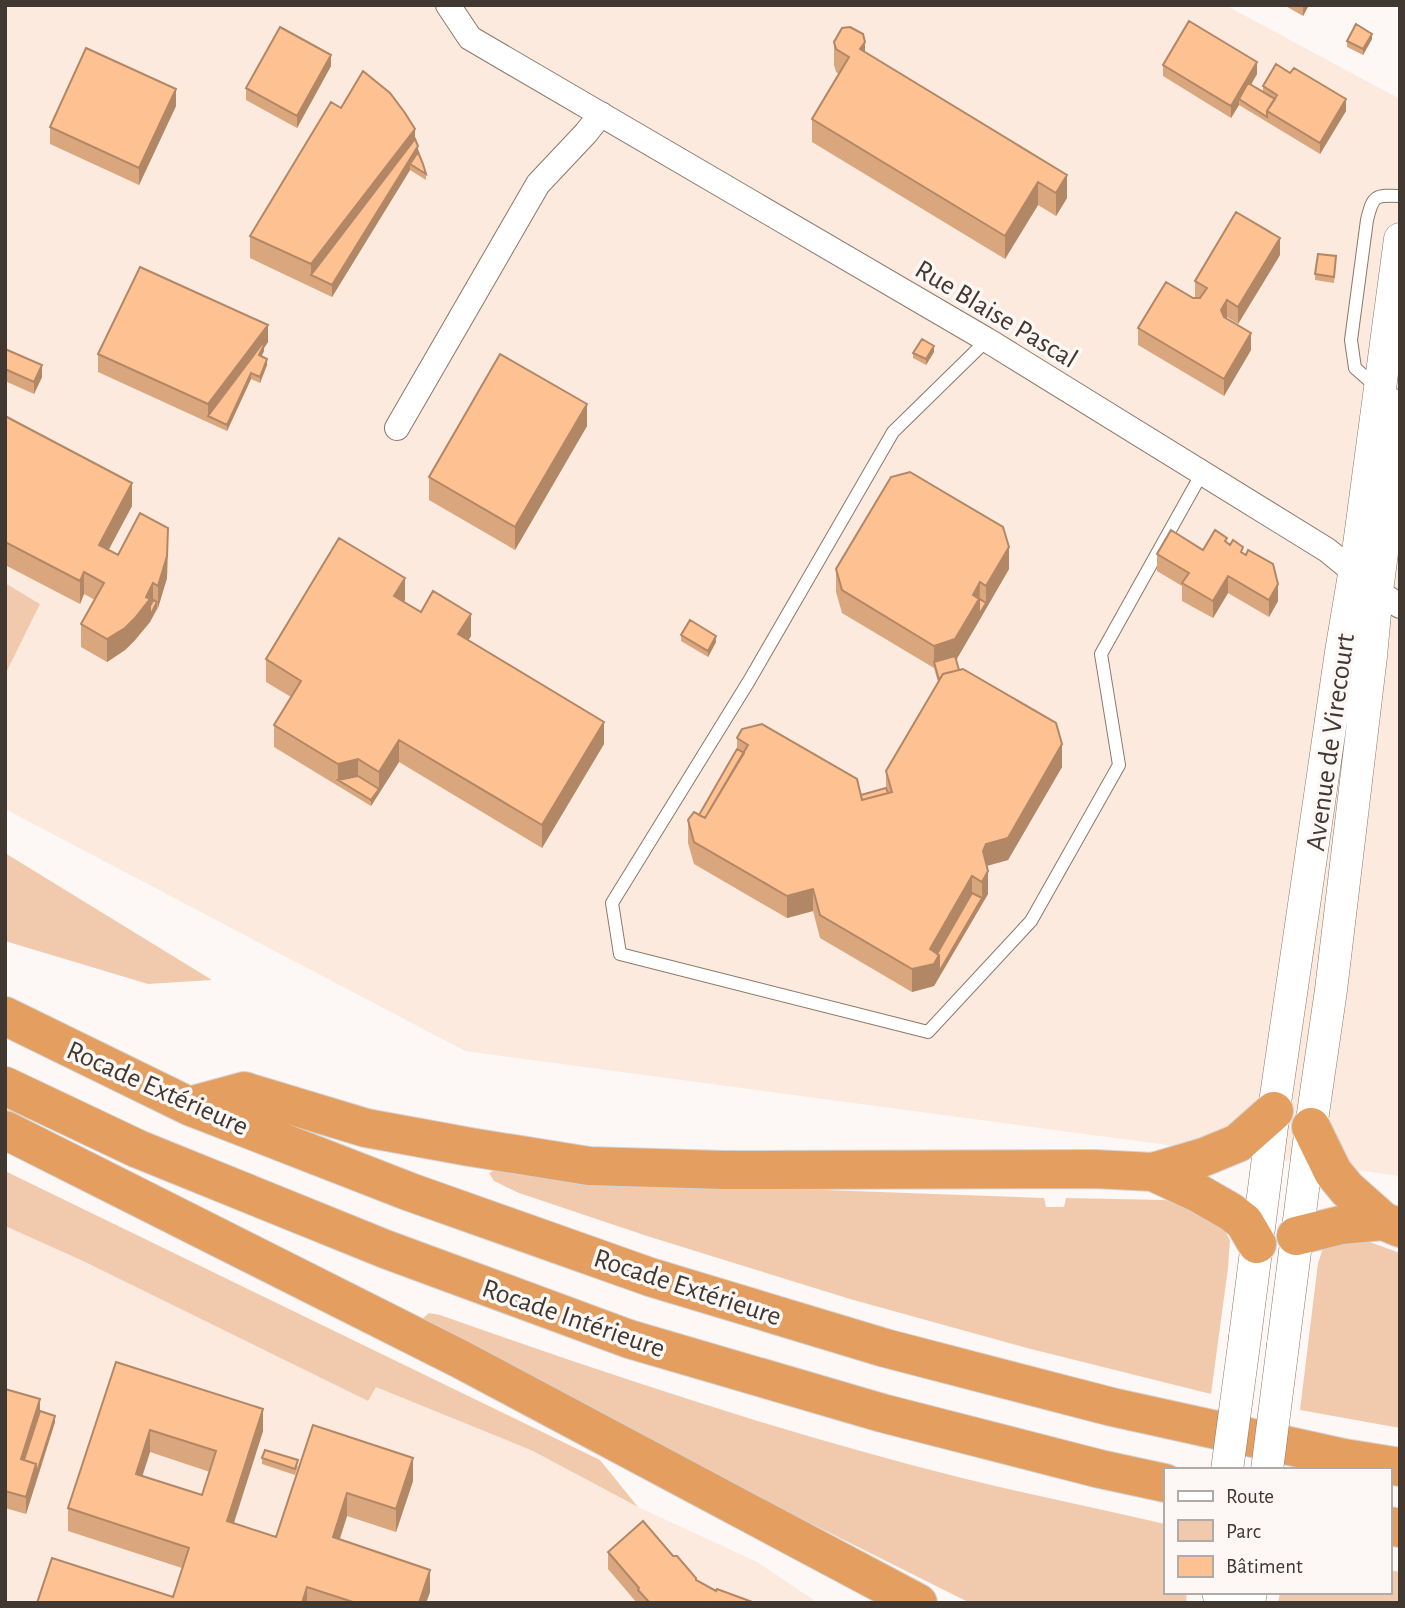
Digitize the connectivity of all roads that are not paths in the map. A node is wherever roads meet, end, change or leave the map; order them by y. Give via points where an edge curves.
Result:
1 (448, 5) edge
2 (601, 114) junction
3 (1400, 197) edge
4 (1400, 239) edge
5 (986, 340) junction
6 (1390, 394) edge
7 (1400, 415) edge
8 (397, 428) dead end
9 (1202, 473) junction
10 (1377, 590) edge
11 (5, 1016) edge
12 (5, 1086) edge
13 (189, 1106) junction
14 (1274, 1111) junction
15 (1311, 1127) junction
16 (5, 1130) edge
17 (1153, 1172) junction
18 (1392, 1225) edge
19 (1296, 1236) junction
20 (1257, 1244) junction
21 (1287, 1310) junction
22 (1400, 1467) edge
23 (1227, 1468) edge
24 (1267, 1468) edge
25 (1164, 1483) edge
26 (918, 1603) edge

1 - 2 street, Rue Blaise Pascal via 470,38
2 - 5 street, Rue Blaise Pascal
2 - 8 street via 538,184
3 - 6 lane via 1380,195 1370,205 1351,340 1355,368
4 - 6 street, Avenue de Virecourt
5 - 9 street, Rue Blaise Pascal
5 - 9 lane via 893,432 750,681 612,903 620,954 928,1032 1031,921 1119,765 1101,654
6 - 10 street, Avenue de Virecourt
7 - 10 street, Avenue de Virecourt
9 - 10 street, Rue Blaise Pascal via 1327,550
10 - 14 street, Avenue de Virecourt via 1341,652
10 - 15 street, Avenue de Virecourt
11 - 13 highway, Rocade Extérieure
12 - 25 highway, Rocade Intérieure via 138,1149 360,1239 629,1339 882,1413
13 - 17 highway via 244,1091 366,1128 589,1166
13 - 22 highway, Rocade Extérieure via 410,1192 638,1272 885,1348 1112,1407
14 - 17 highway via 1238,1143
14 - 20 street, Avenue de Virecourt
15 - 18 highway via 1333,1172 1347,1189
15 - 19 street, Avenue de Virecourt
16 - 26 highway via 462,1360
17 - 20 highway via 1231,1212 1244,1222
18 - 19 highway via 1341,1226
19 - 20 street
19 - 21 street, Avenue de Virecourt
20 - 21 street
20 - 23 street, Avenue de Virecourt, bridge
21 - 24 street, Avenue de Virecourt, bridge

